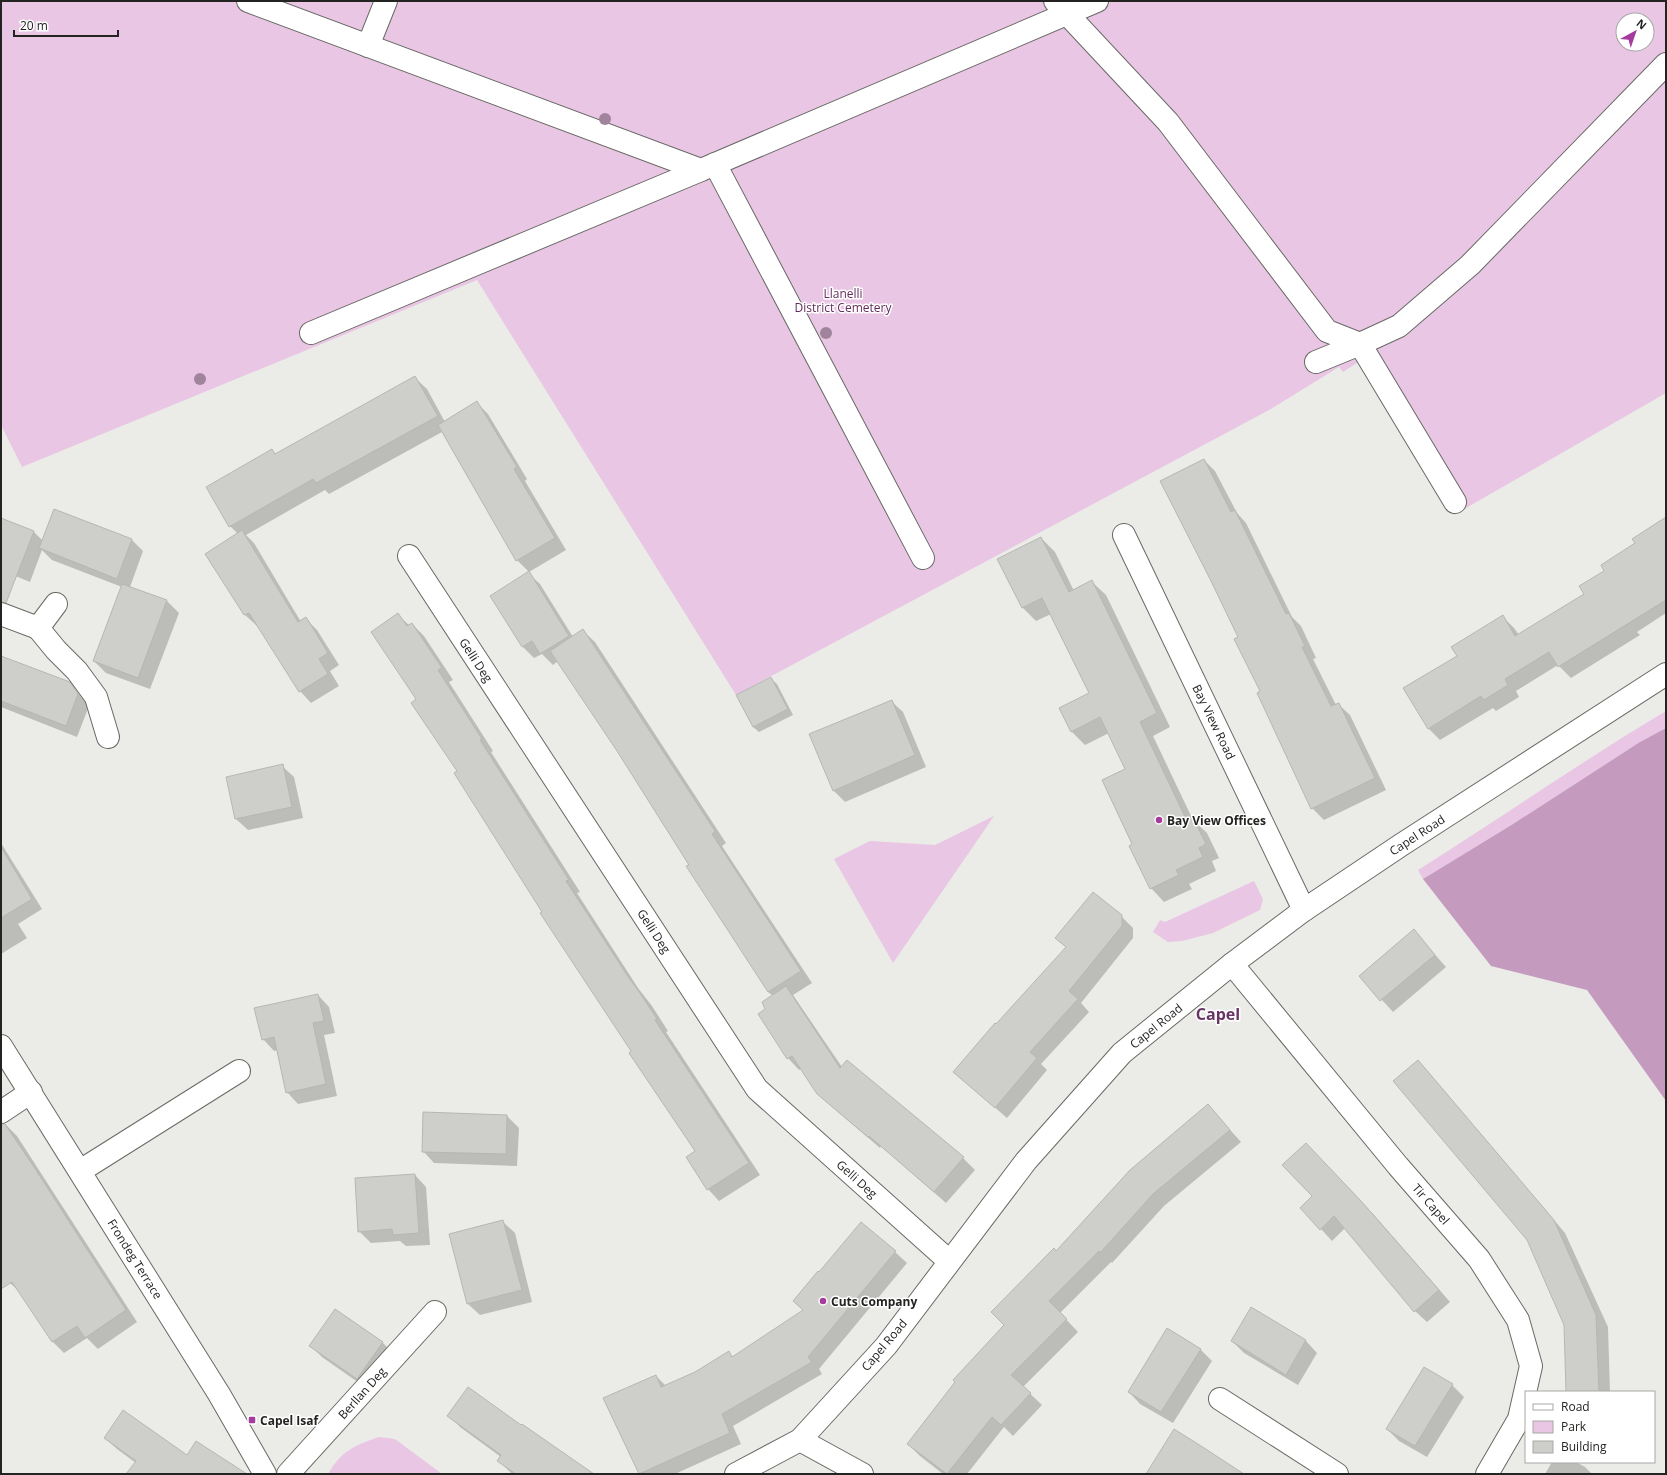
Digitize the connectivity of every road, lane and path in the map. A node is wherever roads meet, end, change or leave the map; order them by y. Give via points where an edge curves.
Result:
1 (248, 1) edge
2 (386, 1) edge
3 (1097, 1) edge
4 (1061, 8) edge
5 (368, 46) junction
6 (1666, 64) edge
7 (708, 167) junction
8 (311, 333) dead end
9 (1360, 344) junction
10 (1316, 362) dead end
11 (1455, 502) dead end
12 (1124, 535) dead end
13 (409, 556) dead end
14 (923, 558) dead end
15 (56, 604) dead end
16 (1, 614) edge
17 (38, 628) junction
18 (1666, 674) edge
19 (108, 737) dead end
20 (1304, 910) junction
21 (1232, 964) junction
22 (1, 1046) edge
23 (239, 1071) dead end
24 (31, 1092) junction
25 (1, 1112) edge
26 (80, 1170) junction
27 (949, 1262) junction
28 (435, 1312) dead end
29 (1525, 1391) edge
30 (1525, 1392) edge
31 (1220, 1399) dead end
32 (800, 1440) junction
33 (265, 1474) edge
34 (288, 1474) edge
35 (736, 1474) edge
36 (862, 1474) edge
37 (1337, 1474) edge
38 (1487, 1474) edge

1 - 5 street
2 - 5 street
3 - 4 street
4 - 7 street
4 - 9 street via 1168,122 1327,332
5 - 7 street
6 - 9 street via 1470,265 1399,326
7 - 8 street
7 - 14 street
9 - 10 street
9 - 11 street
12 - 20 street, Bay View Road
13 - 27 street, Gelli Deg via 757,1089
15 - 17 street
16 - 17 street
17 - 19 street via 77,670 96,697
18 - 20 street, Capel Road
20 - 21 street, Capel Road
21 - 27 street, Capel Road via 1122,1053 1026,1161
21 - 29 street, Tir Capel via 1398,1166 1479,1259 1518,1320 1531,1366
22 - 24 street, Frondeg Terrace
23 - 26 street
24 - 25 street
24 - 26 street, Frondeg Terrace
26 - 33 street, Frondeg Terrace via 219,1394
27 - 32 street, Capel Road via 886,1346
28 - 34 street, Berllan Deg
30 - 38 street, Tir Capel via 1519,1419
31 - 37 street
32 - 35 street, Capel Road
32 - 36 street

